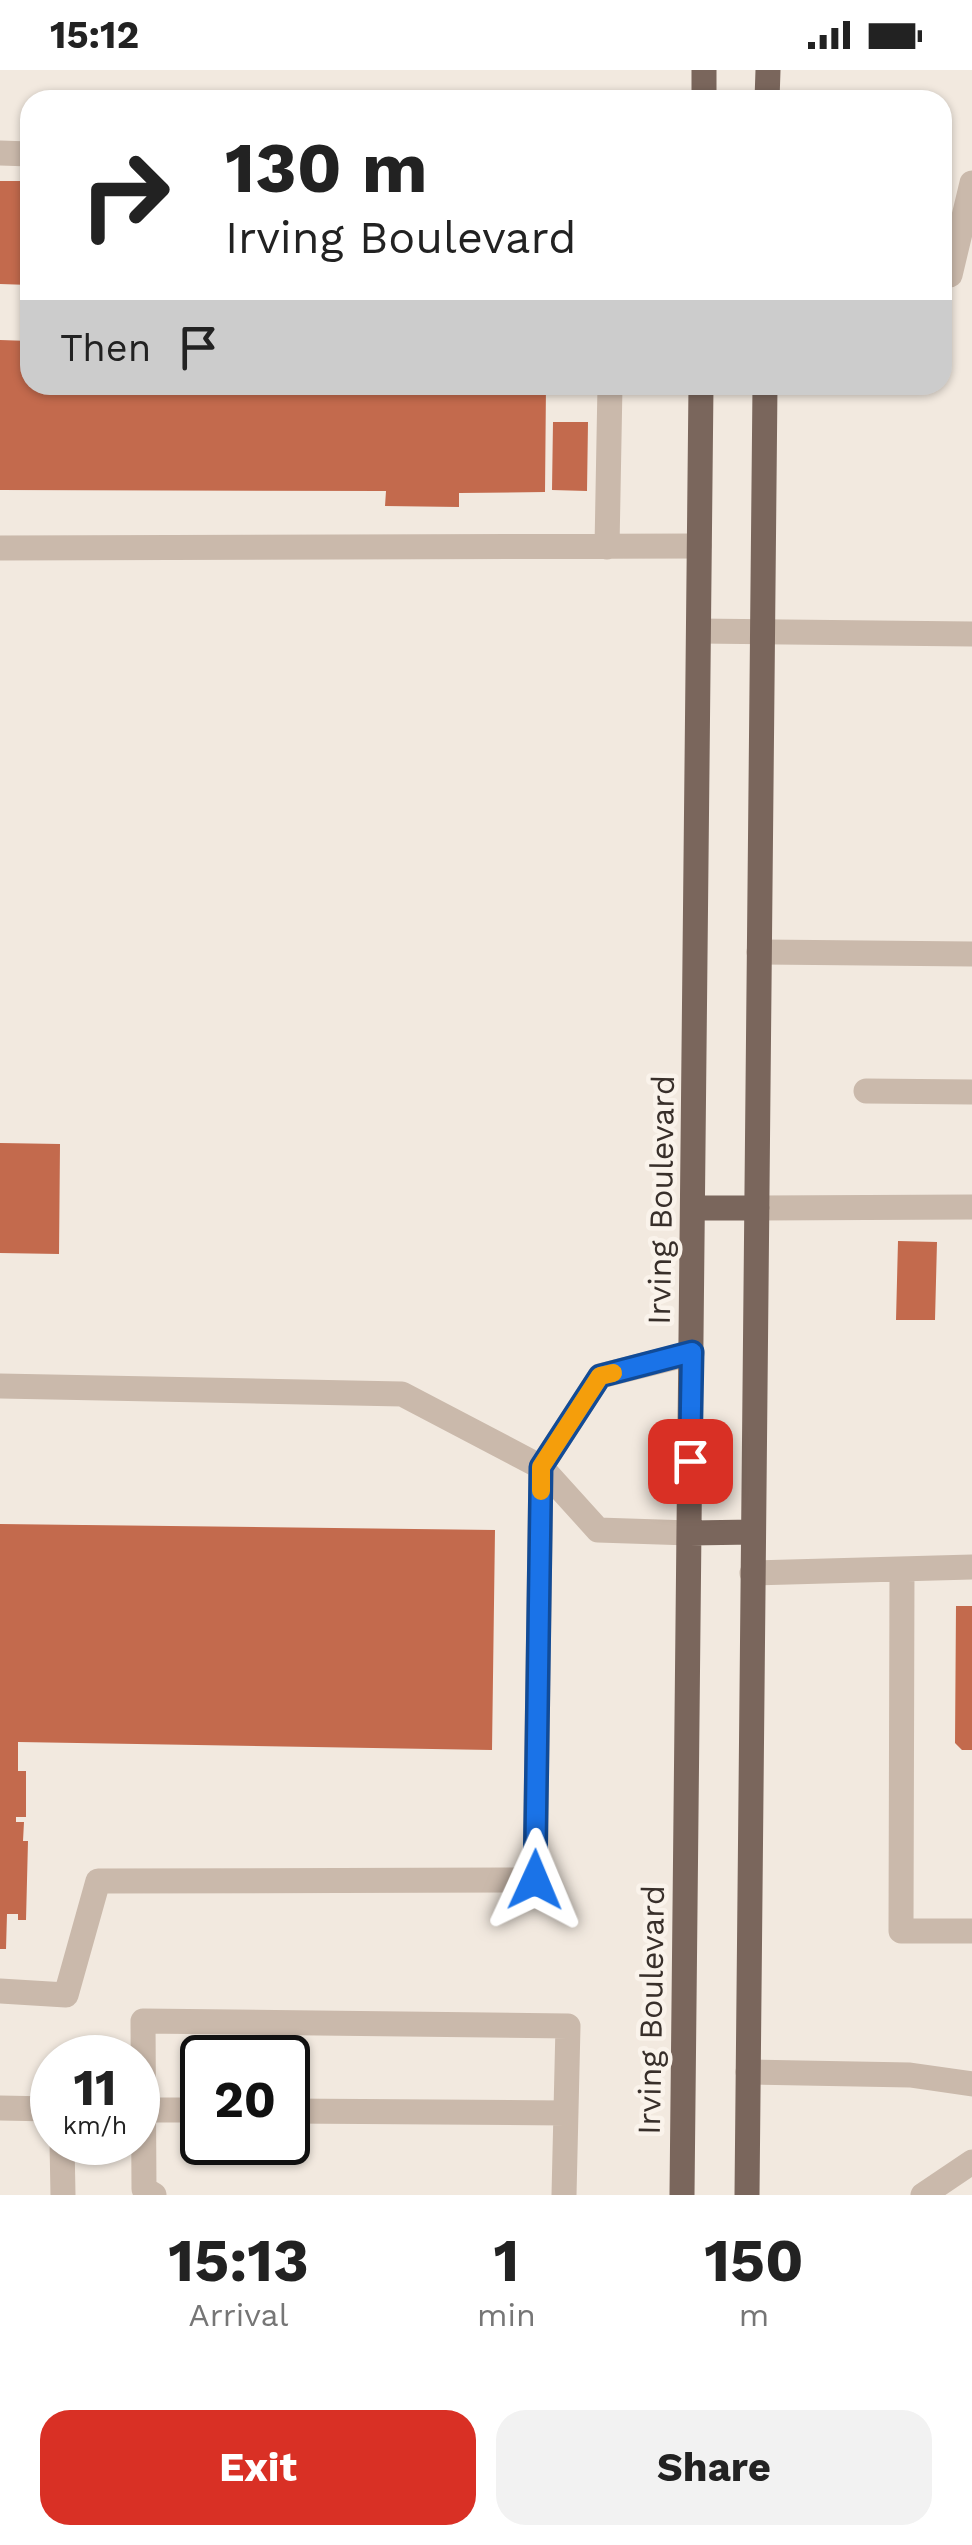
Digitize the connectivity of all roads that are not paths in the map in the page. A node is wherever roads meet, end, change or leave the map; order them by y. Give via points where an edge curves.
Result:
1 (972, 184) edge
2 (952, 267) edge
3 (610, 395) edge
4 (701, 395) edge
5 (765, 395) edge
6 (699, 546) junction
7 (607, 547) junction
8 (0, 548) edge
9 (698, 631) junction
10 (762, 631) junction
11 (972, 634) edge
12 (759, 952) junction
13 (972, 954) edge
14 (866, 1091) dead end
15 (972, 1092) edge
16 (972, 1207) edge
17 (693, 1208) junction
18 (757, 1208) junction
19 (692, 1352) junction
20 (0, 1386) edge
21 (541, 1467) junction
22 (753, 1532) junction
23 (690, 1533) junction
24 (972, 1567) edge
25 (902, 1569) junction
26 (752, 1573) junction
27 (972, 1931) edge
28 (0, 1991) edge
29 (143, 2035) edge
30 (748, 2072) junction
31 (972, 2084) edge
32 (0, 2108) edge
33 (30, 2109) edge
34 (310, 2111) edge
35 (566, 2113) junction
36 (972, 2162) edge
37 (62, 2165) edge
38 (143, 2165) edge
39 (63, 2195) edge
40 (154, 2195) edge
41 (564, 2195) edge
42 (682, 2195) edge
43 (747, 2195) edge
44 (923, 2195) edge

1 - 2 street
3 - 7 street
4 - 6 main road, Irving Boulevard
5 - 10 main road
6 - 7 street
6 - 9 main road, Irving Boulevard
7 - 8 street
9 - 10 street
9 - 17 main road, Irving Boulevard
10 - 11 street
10 - 12 main road
12 - 13 street
12 - 18 main road
14 - 15 street
16 - 18 street
17 - 18 main road
17 - 19 main road, Irving Boulevard
18 - 22 main road
19 - 21 street via 600,1376
19 - 23 main road, Irving Boulevard
20 - 21 street via 402,1394
21 - 23 street via 598,1530
21 - 28 street via 535,1880 98,1881 66,1995
22 - 23 main road
22 - 26 main road
23 - 42 main road, Irving Boulevard
24 - 25 street
25 - 26 street
25 - 27 street via 900,1932
26 - 30 main road
29 - 35 street via 143,2021 568,2026
30 - 31 street via 910,2075
30 - 43 main road
32 - 33 street
34 - 35 street
35 - 41 street
36 - 44 street
37 - 39 street
38 - 40 street via 144,2189

